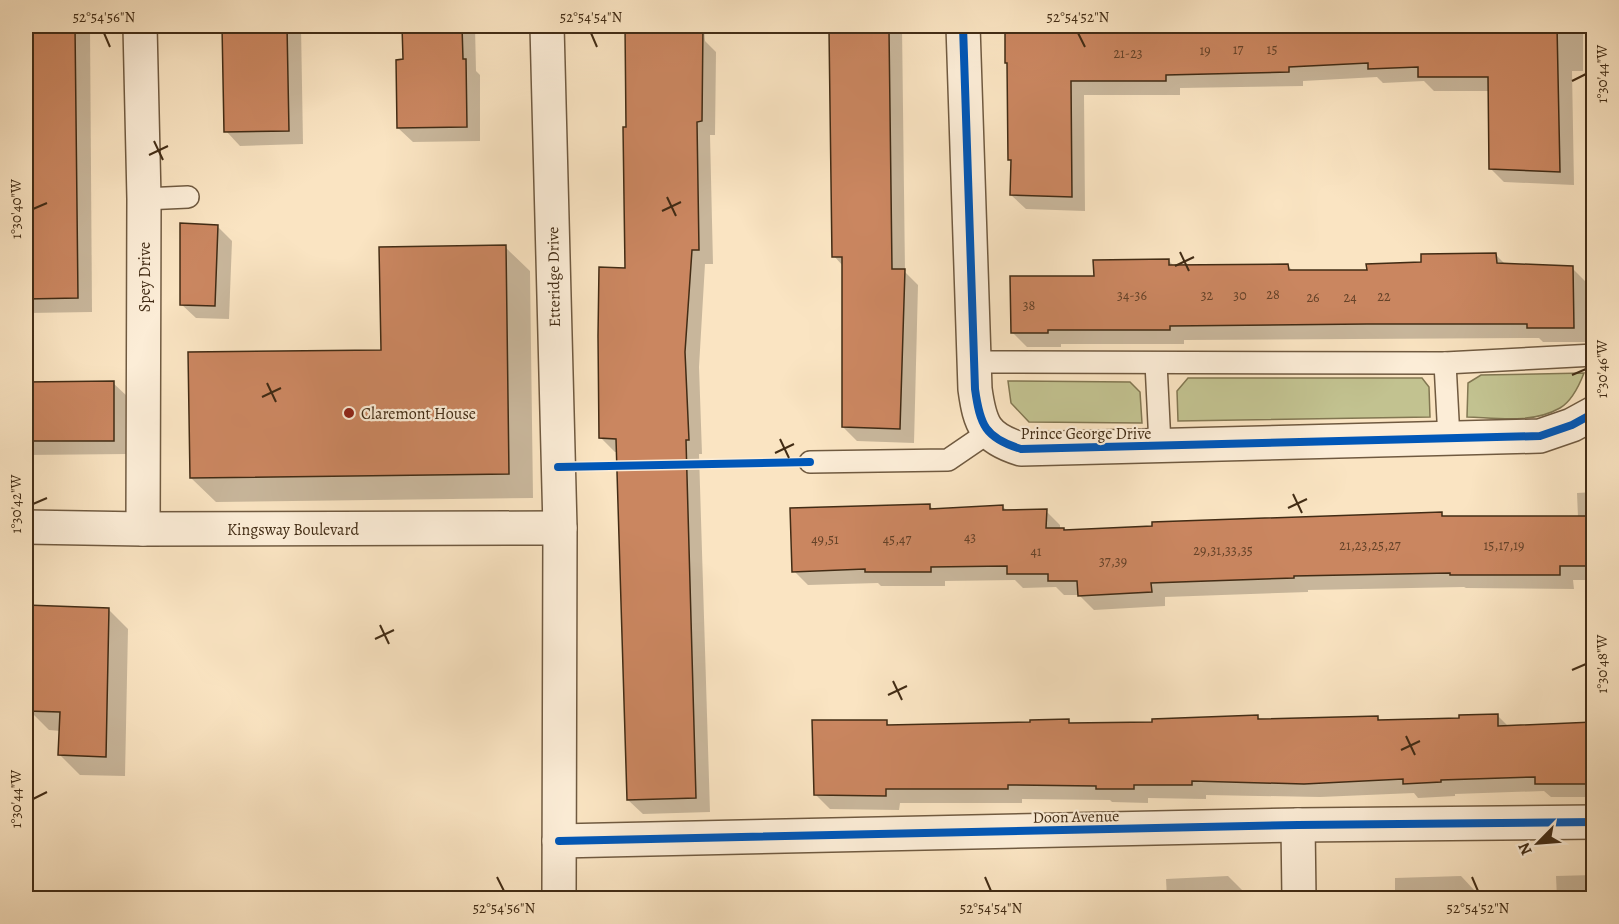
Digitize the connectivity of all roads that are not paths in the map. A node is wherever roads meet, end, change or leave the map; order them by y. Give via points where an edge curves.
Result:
1 (140, 26) edge
2 (547, 26) edge
3 (963, 26) edge
4 (188, 197) dead end
5 (144, 199) junction
6 (1593, 355) edge
7 (974, 362) junction
8 (1155, 363) junction
9 (1445, 363) junction
10 (1593, 413) edge
11 (989, 432) junction
12 (1449, 439) junction
13 (1160, 445) junction
14 (810, 462) dead end
15 (26, 527) edge
16 (560, 528) junction
17 (143, 529) junction
18 (1593, 822) edge
19 (1298, 825) junction
20 (559, 841) junction
21 (559, 898) edge
22 (1299, 898) edge

1 - 5 street, Spey Drive
2 - 16 street, Etteridge Drive
3 - 7 street
4 - 5 lane
5 - 17 street, Spey Drive
6 - 9 lane
7 - 8 lane
7 - 11 street via 978,414
8 - 9 lane
8 - 13 lane
9 - 12 lane
10 - 12 street, Prince George Drive via 1540,436
11 - 13 street, Prince George Drive via 1001,443 1021,449
11 - 14 lane via 948,460
12 - 13 street, Prince George Drive
15 - 17 street, Kingsway Boulevard
16 - 17 street, Kingsway Boulevard
16 - 20 street, Etteridge Drive
18 - 19 street, Doon Avenue
19 - 20 street, Doon Avenue
19 - 22 street
20 - 21 street, Etteridge Drive

